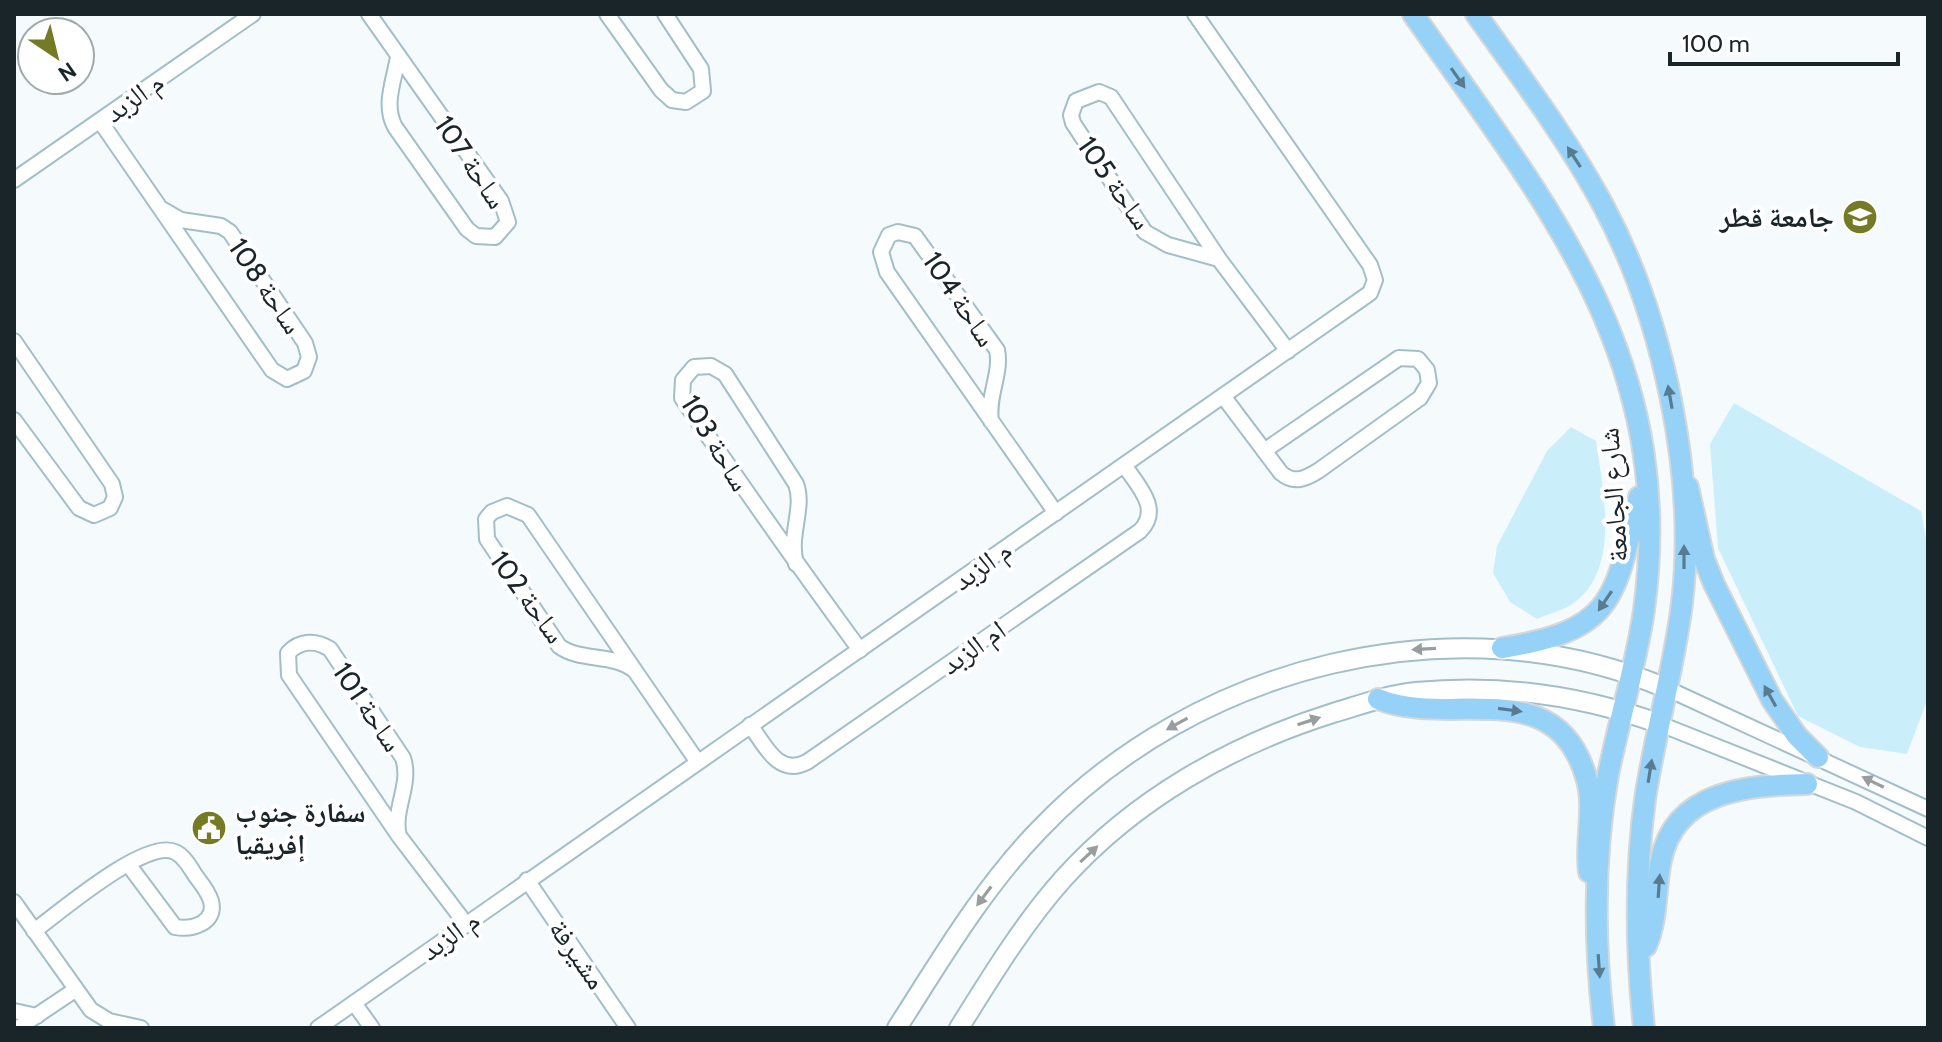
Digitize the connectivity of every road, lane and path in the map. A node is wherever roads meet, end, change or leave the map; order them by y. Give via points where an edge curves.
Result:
1 (253, 14) edge
2 (369, 14) edge
3 (607, 14) edge
4 (665, 14) edge
5 (1195, 14) edge
6 (1413, 14) edge
7 (1476, 14) edge
8 (398, 57) junction
9 (100, 121) junction
10 (14, 180) edge
11 (160, 208) junction
12 (1219, 259) junction
13 (14, 341) edge
14 (1288, 351) junction
15 (1223, 396) junction
16 (14, 420) edge
17 (991, 421) junction
18 (1264, 451) junction
19 (1124, 465) junction
20 (1644, 474) junction
21 (1680, 474) junction
22 (1056, 513) junction
23 (796, 564) junction
24 (1502, 648) junction
25 (860, 650) junction
26 (634, 670) junction
27 (1633, 674) junction
28 (1668, 689) junction
29 (1378, 699) junction
30 (1623, 710) junction
31 (1660, 724) junction
32 (750, 725) junction
33 (1818, 757) junction
34 (697, 761) junction
35 (1807, 784) junction
36 (1898, 794) junction
37 (1928, 809) edge
38 (1887, 817) junction
39 (399, 836) junction
40 (1928, 838) edge
41 (128, 864) junction
42 (527, 880) junction
43 (14, 902) edge
44 (1595, 903) junction
45 (466, 924) junction
46 (34, 931) junction
47 (1639, 960) junction
48 (75, 990) junction
49 (354, 1003) junction
50 (14, 1011) edge
51 (37, 1016) junction
52 (18, 1028) edge
53 (141, 1028) edge
54 (318, 1028) edge
55 (372, 1028) edge
56 (628, 1028) edge
57 (897, 1028) edge
58 (959, 1028) edge
59 (1604, 1028) edge
60 (1644, 1028) edge

1 - 9 street, م الزبد
2 - 8 street, ساحة 107
3 - 4 street via 666,96 686,102 703,91 704,76
5 - 14 street, م الزبد via 1374,273 1370,293
6 -> 20 main road, شارع الجامعة via 1542,201 1589,279 1621,355
21 -> 7 main road via 1666,374 1650,315 1617,233 1588,178
8 - 8 street, ساحة 107 via 389,116 467,229 476,236 495,237 508,222 505,207
9 - 10 street, م الزبد
9 - 11 street, ساحة 108
11 - 11 street, ساحة 108 via 277,375 292,379 304,371 309,357 305,343 230,232 181,220
12 - 12 street, ساحة 105 via 1111,97 1099,92 1076,101 1073,123 1145,232 1168,245
12 - 14 street, ساحة 105
13 - 16 street via 112,484 115,497 110,508 94,515 79,508
14 - 15 street, م الزبد
15 - 18 street
15 - 19 street, م الزبد
17 - 17 street, ساحة 104 via 887,272 881,252 889,235 915,236 997,350 988,402
17 - 22 street, ساحة 104
18 - 18 street via 1286,477 1308,477 1425,394 1427,370 1418,359 1399,358
19 - 22 street, م الزبد
19 - 32 street, ام الزبد via 1150,504 1140,531 799,766 775,760
20 -> 24 main road via 1619,576 1601,609 1567,634
20 - 27 main road, شارع الجامعة via 1646,574
28 -> 21 main road via 1684,581
33 -> 21 main road via 1772,700 1714,584 1691,493
22 - 25 street, م الزبد
23 - 23 street, ساحة 103 via 796,484 725,374 711,366 694,367 683,380 682,398
23 - 25 street, ساحة 103
24 - 27 street via 1578,659
24 -> 57 street via 1394,652 1325,666 1232,696 1146,742 1067,802 1018,853
25 - 32 street, م الزبد
26 - 26 street, ساحة 102 via 559,646 487,539 486,519 492,512 507,506 528,515
26 - 34 street, ساحة 102
27 - 28 street
27 - 30 main road, شارع الجامعة
28 - 31 main road
28 - 33 street
29 - 30 street via 1502,690
29 -> 44 main road via 1405,708 1516,710 1561,734 1581,763 1590,794 1586,841
58 -> 29 street via 1041,906 1086,856 1141,809 1223,756 1276,732
30 - 31 street
30 - 44 main road, شارع الجامعة via 1608,780
31 - 35 street
47 -> 31 main road via 1640,842
32 - 34 street, م الزبد
36 -> 33 street
34 - 42 street, م الزبد
35 - 38 street
47 -> 35 main road via 1654,920 1667,843 1694,807 1730,790
36 - 37 street
36 - 38 street
38 - 40 street
39 - 39 street, ساحة 101 via 289,675 288,653 296,645 309,642 330,649 403,758 407,777 397,820
39 - 45 street, ساحة 101
41 - 41 street via 175,927 188,929 209,917 209,894 175,852 152,851
41 - 46 street
42 - 45 street, م الزبد
42 - 56 street, مشيرفة
43 - 46 street
44 -> 59 main road, شارع الجامعة
45 - 49 street, م الزبد
46 - 48 street
47 - 60 main road
48 - 51 street
48 - 53 street via 99,1016
49 - 54 street, م الزبد
49 - 55 street
50 - 51 street
51 - 52 street

